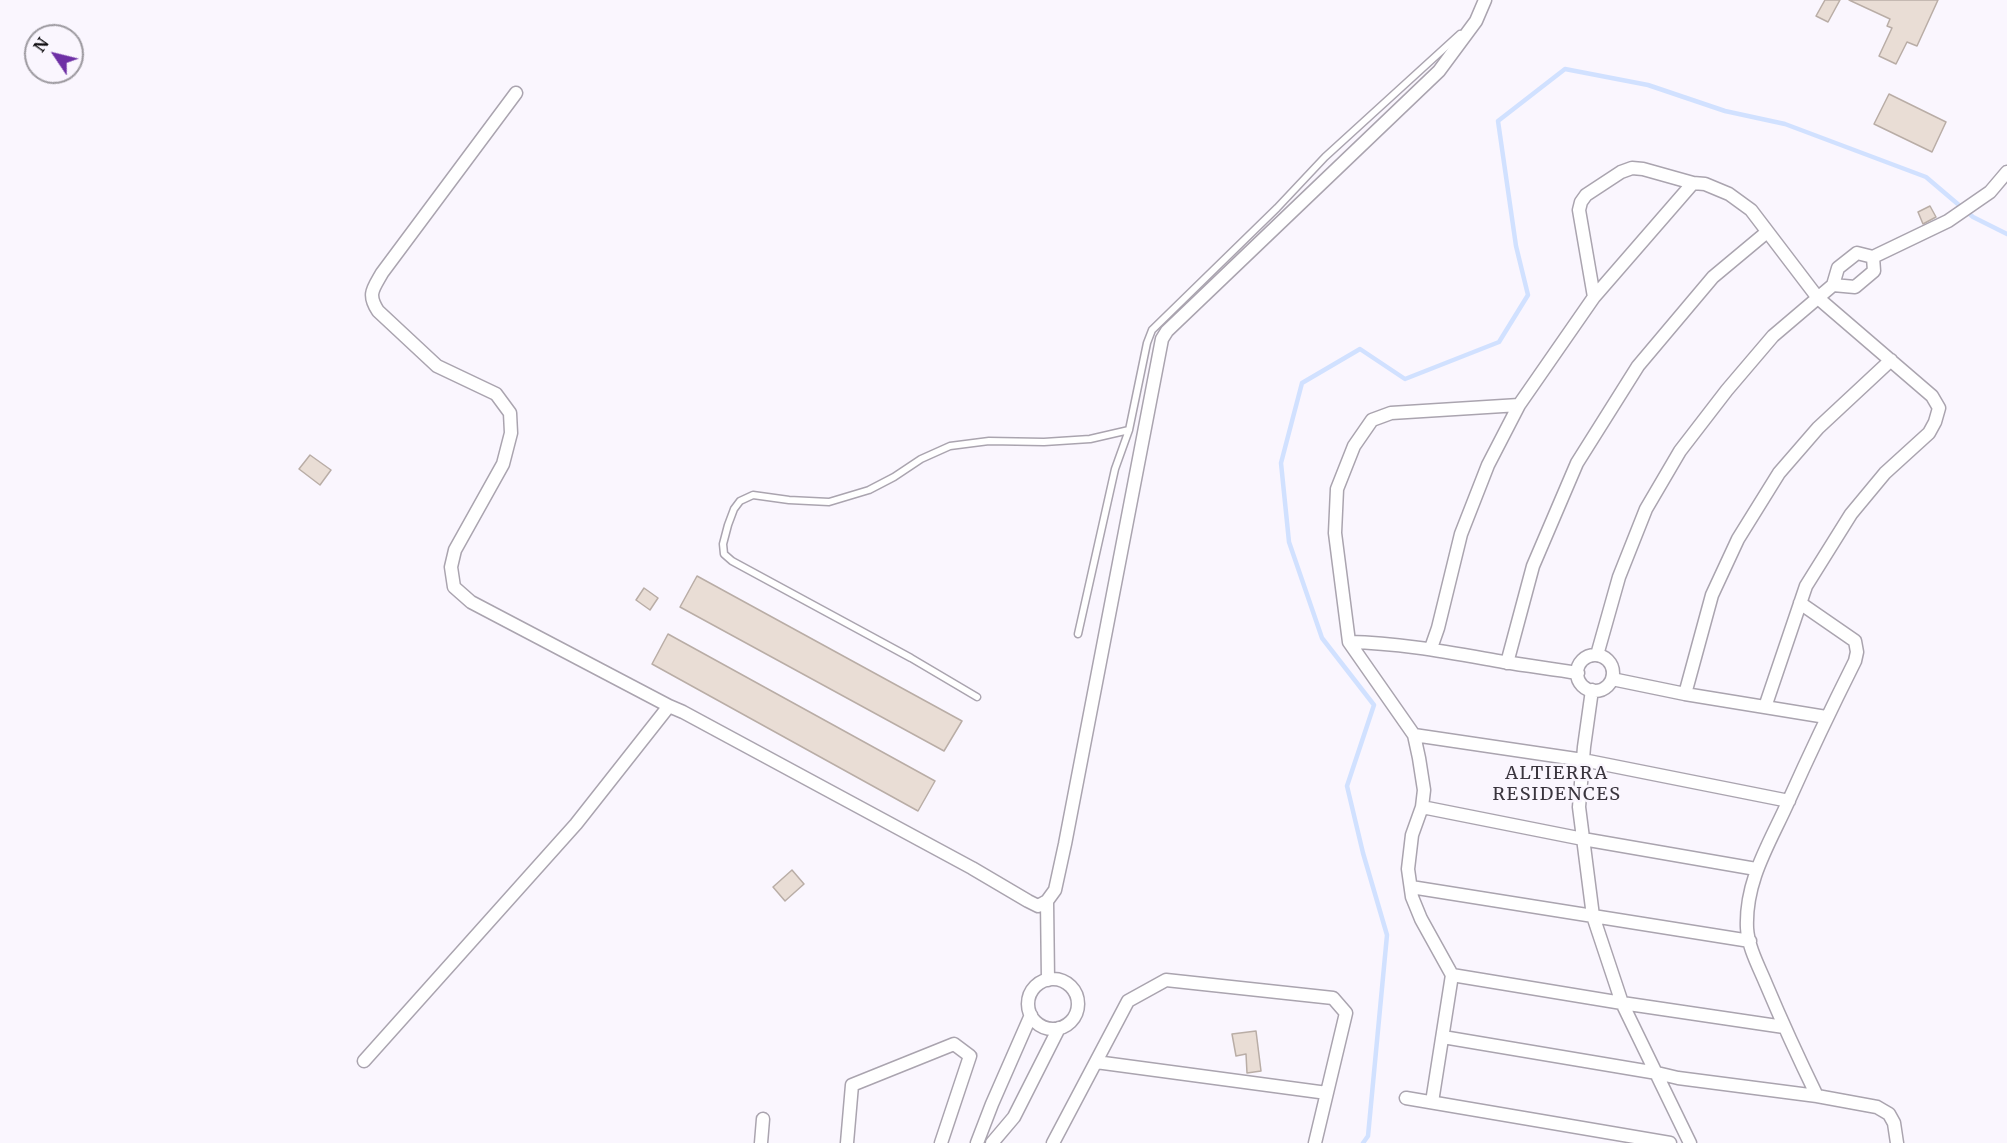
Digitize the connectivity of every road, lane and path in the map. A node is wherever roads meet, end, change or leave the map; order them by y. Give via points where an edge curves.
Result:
1 (1485, 0) edge
2 (1476, 21) junction
3 (516, 93) dead end
4 (2007, 172) edge
5 (1693, 183) junction
6 (1767, 232) junction
7 (1872, 257) junction
8 (1833, 285) junction
9 (1594, 297) junction
10 (1818, 298) junction
11 (1891, 360) junction
12 (1519, 405) junction
13 (1129, 430) junction
14 (1800, 603) junction
15 (1078, 634) dead end
16 (1349, 642) junction
17 (1431, 648) junction
18 (1597, 655) junction
19 (1507, 663) junction
20 (1578, 672) junction
21 (1612, 679) junction
22 (1592, 690) junction
23 (1685, 694) junction
24 (977, 697) dead end
25 (669, 706) junction
26 (1765, 707) junction
27 (1827, 717) junction
28 (1414, 735) junction
29 (1583, 760) junction
30 (1789, 801) junction
31 (1422, 807) junction
32 (1583, 839) junction
33 (1756, 869) junction
34 (1411, 887) junction
35 (1047, 901) junction
36 (1593, 916) junction
37 (1750, 941) junction
38 (1452, 975) junction
39 (1048, 980) junction
40 (1622, 1003) junction
41 (1031, 1015) junction
42 (1784, 1026) junction
43 (1059, 1028) junction
44 (1443, 1037) junction
45 (364, 1061) dead end
46 (1096, 1062) junction
47 (1657, 1073) junction
48 (1327, 1093) junction
49 (1817, 1096) junction
50 (1406, 1098) dead end
51 (1432, 1102) junction
52 (763, 1119) dead end
53 (761, 1143) edge
54 (848, 1143) edge
55 (941, 1143) edge
56 (977, 1143) edge
57 (992, 1143) edge
58 (1053, 1143) edge
59 (1315, 1143) edge
60 (1670, 1143) edge
61 (1690, 1143) edge
62 (1897, 1143) edge

1 - 2 street
2 - 13 lane via 1325,157 1152,330
2 - 35 street via 1439,71 1162,339 1065,844 1055,890
3 - 25 street via 382,273 371,301 437,366 496,394 510,413 511,433 503,464 455,550 451,567 454,587 471,602
4 - 7 street via 1990,192 1948,221
5 - 6 street via 1729,194 1751,210
5 - 9 street
5 - 9 street via 1632,168 1586,195 1579,210
6 - 10 street
6 - 19 street via 1713,277 1638,366 1576,463 1533,566
7 - 8 street via 1857,253 1838,268
7 - 8 street via 1874,272 1856,287
8 - 10 street
9 - 12 street
10 - 11 street
10 - 18 street via 1773,336 1680,451 1646,509 1619,577
11 - 14 street via 1932,396 1938,408 1935,422 1851,514 1806,586
11 - 23 street via 1818,428 1779,473 1738,539 1713,595
12 - 16 street via 1391,413 1372,420 1354,446 1337,489 1335,533
12 - 17 street via 1488,465 1461,534
13 - 15 lane via 1116,469
13 - 24 lane via 1090,439 989,441 950,446 869,490 829,502 753,495 734,509 723,544 724,554 732,561
14 - 26 street
14 - 27 street via 1855,641 1855,661
16 - 17 street
16 - 28 street
17 - 19 street
18 - 20 street via 1585,658
18 - 21 street via 1610,663
19 - 20 street
20 - 22 street via 1580,682
21 - 22 street via 1604,688
21 - 23 street
22 - 29 street
23 - 26 street
25 - 35 street via 1028,901 1038,906
25 - 45 street via 576,824
26 - 27 street
27 - 30 street
28 - 29 street
28 - 31 street via 1424,790
29 - 30 street
29 - 32 street via 1579,807
30 - 33 street
31 - 32 street
31 - 34 street via 1412,835 1407,869
32 - 33 street
32 - 36 street
33 - 37 street via 1749,903
34 - 36 street
34 - 38 street via 1421,919
35 - 39 street
36 - 37 street
36 - 40 street
37 - 42 street
38 - 40 street
38 - 44 street
39 - 41 street via 1031,993
39 - 43 street via 1059,979 1076,993 1076,1015
40 - 42 street
40 - 47 street
41 - 43 street via 1038,1024
41 - 56 street
42 - 49 street
43 - 57 street via 1014,1117
44 - 47 street
44 - 51 street
46 - 48 street
46 - 48 street via 1128,1001 1166,980 1333,998 1346,1013
46 - 58 street
47 - 49 street
47 - 61 street
48 - 59 street
49 - 62 street via 1877,1107 1889,1114
50 - 51 street
51 - 60 street
52 - 53 street
54 - 55 street via 852,1085 954,1044 970,1056

